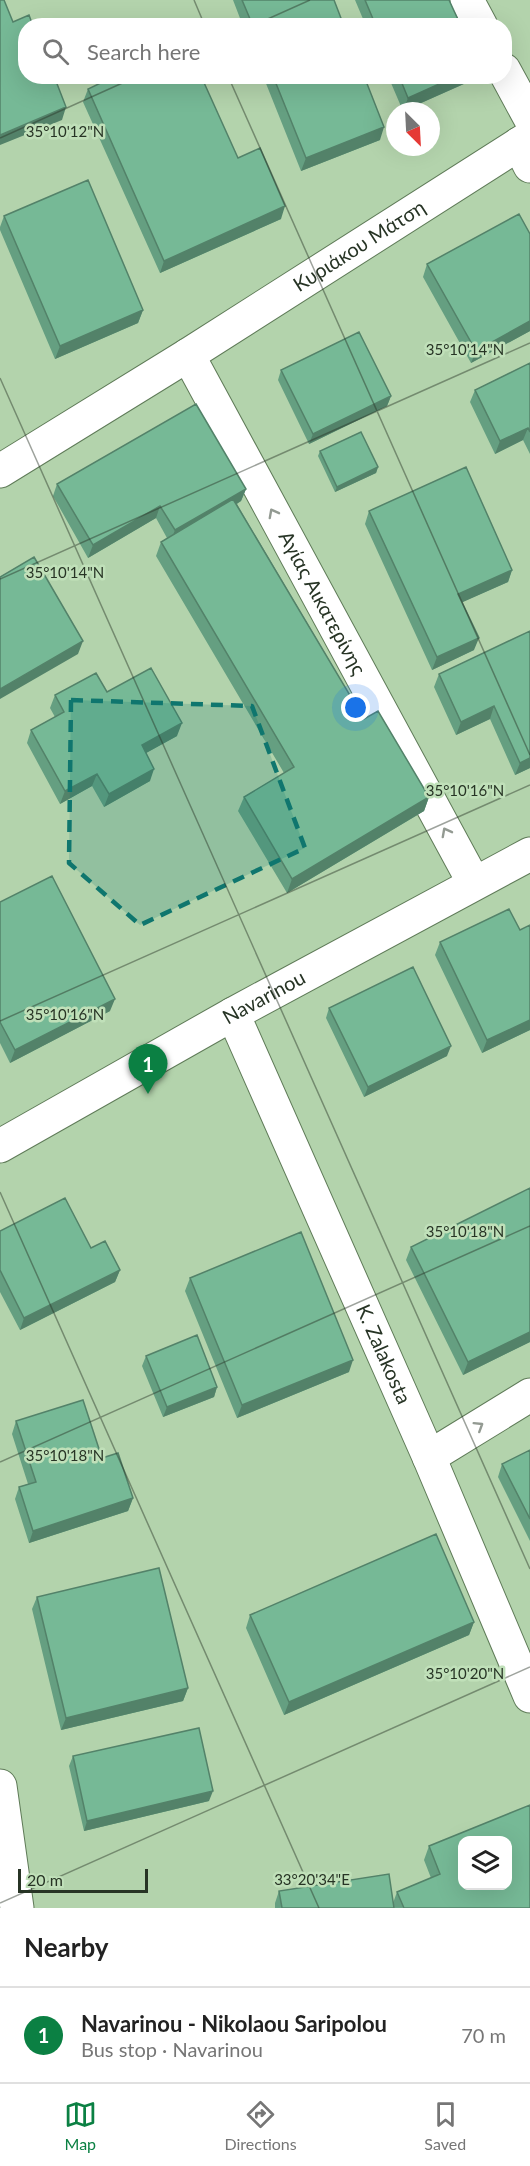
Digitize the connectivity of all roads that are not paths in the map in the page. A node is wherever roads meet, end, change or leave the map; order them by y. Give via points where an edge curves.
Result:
1 (467, 0) edge
2 (477, 18) edge
3 (509, 84) edge
4 (527, 141) edge
5 (188, 354) junction
6 (0, 471) edge
7 (530, 854) edge
8 (474, 883) junction
9 (233, 1014) junction
10 (0, 1146) edge
11 (530, 1395) edge
12 (429, 1457) junction
13 (530, 1695) edge
14 (0, 1786) edge
15 (17, 1908) edge

1 - 2 street
3 - 4 street
4 - 5 street, Κυριάκου Μάτση
5 - 6 street, Κυριάκου Μάτση
8 -> 5 street, Αγίας Αικατερίνης
7 - 8 street, Navarinou
8 - 9 street, Navarinou
9 - 10 street, Navarinou
9 - 12 street, K. Zalakosta
12 -> 11 street
12 - 13 street, K. Zalakosta
14 - 15 street

